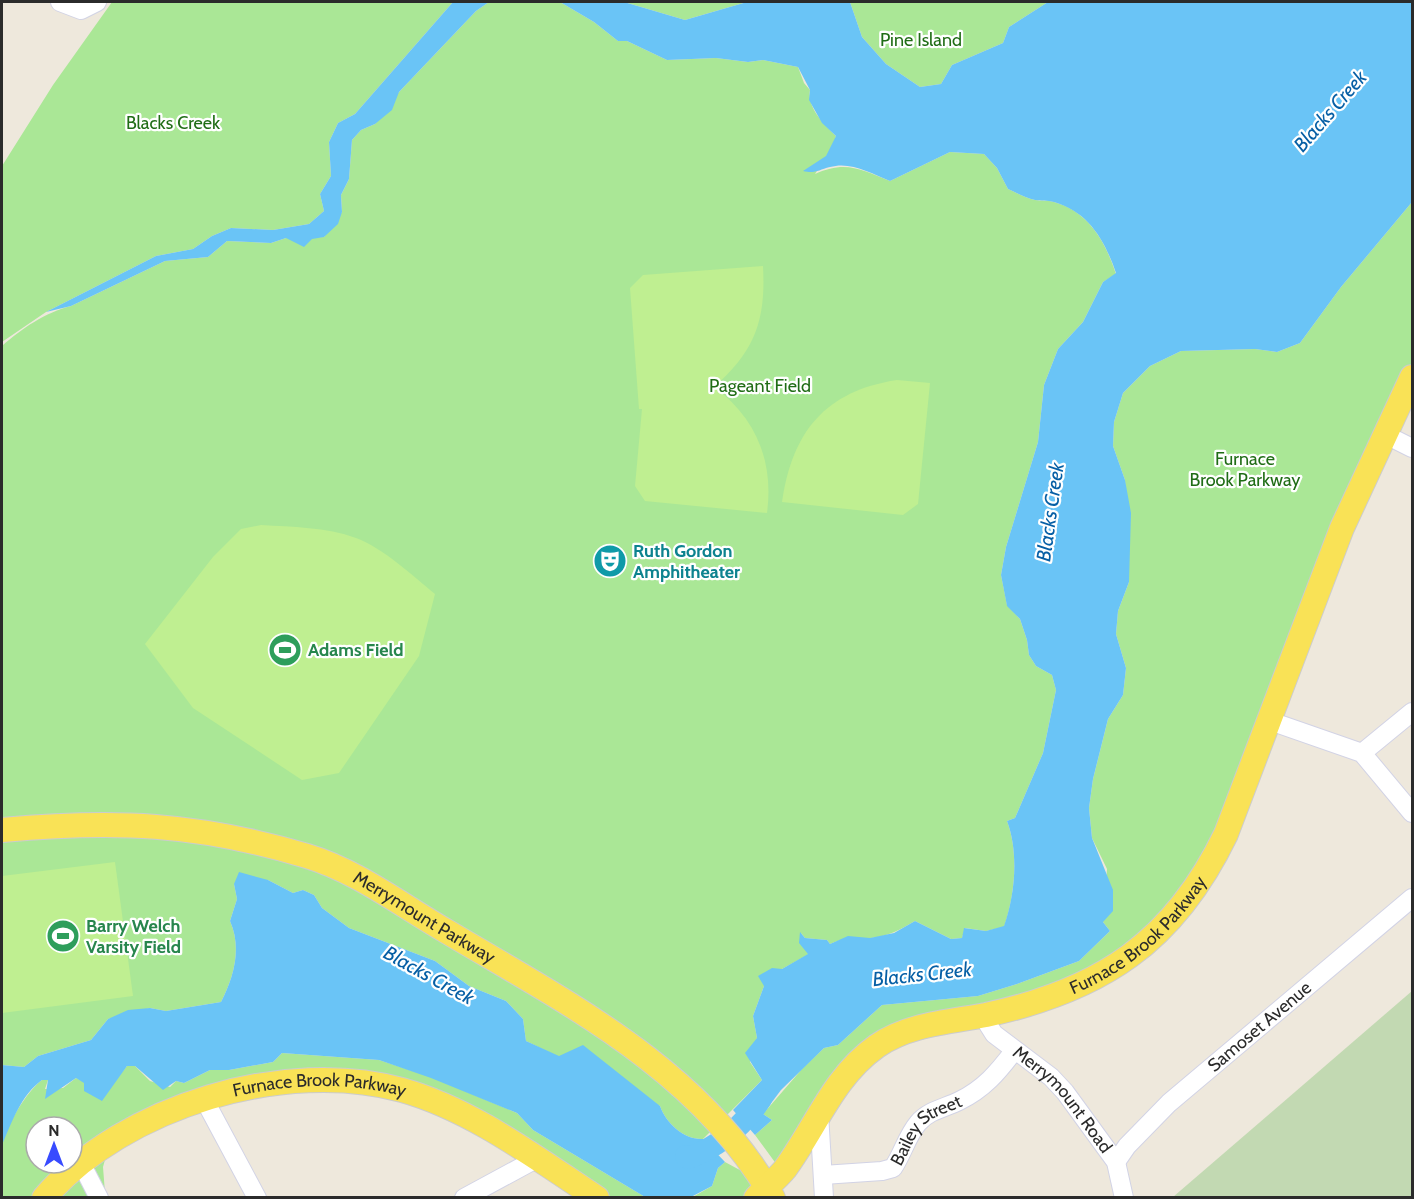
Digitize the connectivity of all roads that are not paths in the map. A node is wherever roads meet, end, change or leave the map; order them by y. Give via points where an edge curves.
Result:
1 (97, 2) edge
2 (68, 5) edge
3 (1413, 378) edge
4 (1384, 434) junction
5 (1413, 448) edge
6 (1413, 712) edge
7 (1270, 721) junction
8 (1362, 753) junction
9 (1413, 813) edge
10 (2, 830) edge
11 (1413, 898) edge
12 (982, 1015) junction
13 (1014, 1051) junction
14 (204, 1099) junction
15 (819, 1113) junction
16 (536, 1159) junction
17 (84, 1161) edge
18 (1116, 1162) junction
19 (84, 1169) edge
20 (68, 1175) edge
21 (823, 1175) junction
22 (763, 1188) edge
23 (44, 1197) edge
24 (99, 1197) edge
25 (257, 1197) edge
26 (464, 1197) edge
27 (597, 1197) edge
28 (824, 1197) edge
29 (1124, 1197) edge

1 - 2 street via 89,8
3 - 4 main road, Furnace Brook Parkway
4 - 5 street
4 - 7 main road, Furnace Brook Parkway via 1342,528
6 - 8 street
7 - 8 street
7 - 12 main road, Furnace Brook Parkway via 1211,864 1176,914 1105,974 1048,999
8 - 9 street
10 - 22 main road, Merrymount Parkway via 97,823 159,825 235,837 330,864 600,1023 652,1060 716,1120
11 - 18 street, Samoset Avenue via 1169,1103
12 - 13 street, Merrymount Road via 994,1034
12 - 15 main road, Furnace Brook Parkway via 928,1025 879,1044 847,1073
13 - 18 street, Merrymount Road via 1065,1092
13 - 21 street, Bailey Street via 995,1077 980,1089 931,1112 919,1122 893,1168
14 - 16 main road, Furnace Brook Parkway via 286,1082 371,1084 402,1090 450,1108
14 - 17 main road, Furnace Brook Parkway via 132,1130
14 - 25 street
15 - 21 street
15 - 22 main road, Furnace Brook Parkway via 784,1170
16 - 26 street
16 - 27 main road, Furnace Brook Parkway
18 - 29 street, Merrymount Road
19 - 24 street
20 - 23 main road, Furnace Brook Parkway
21 - 28 street

